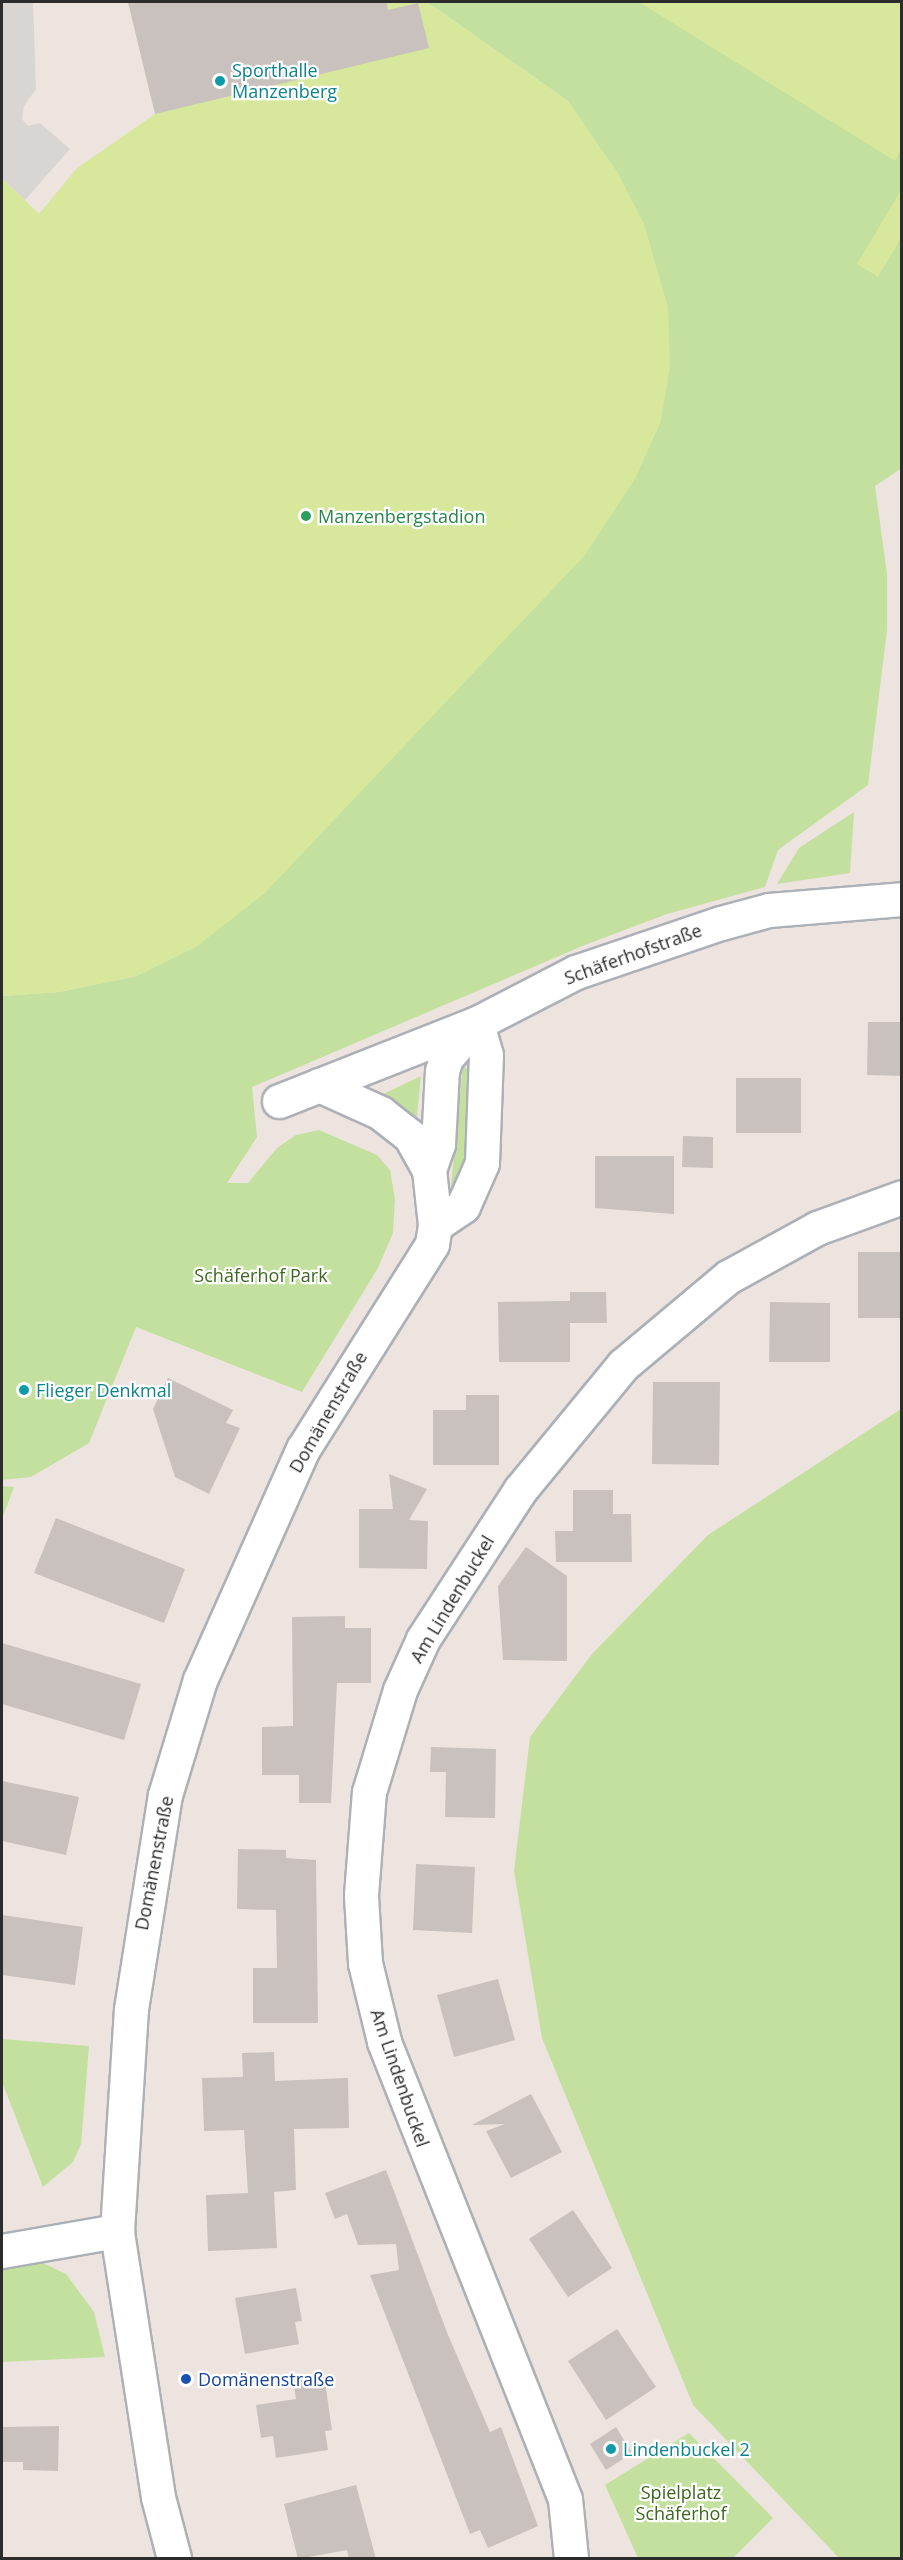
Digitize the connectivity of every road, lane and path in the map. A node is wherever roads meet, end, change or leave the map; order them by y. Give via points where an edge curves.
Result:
1 (902, 899) edge
2 (477, 1023) junction
3 (319, 1085) junction
4 (279, 1101) dead end
5 (429, 1170) junction
6 (902, 1197) edge
7 (435, 1225) junction
8 (117, 2231) junction
9 (2, 2251) edge
10 (174, 2559) edge
11 (571, 2559) edge

1 - 2 street, Schäferhofstraße via 769,910 721,922 576,972
2 - 3 street, Schäferhofstraße
2 - 5 street, Domänenstraße via 446,1058 438,1144
2 - 7 street via 487,1066 482,1163 463,1206
3 - 4 street, Schäferhofstraße
3 - 5 street, Domänenstraße via 381,1113 410,1136
5 - 7 street, Domänenstraße
6 - 11 street, Am Lindenbuckel via 818,1228 728,1277 622,1365 520,1490 423,1639 400,1690 369,1792 361,1895 365,1963 384,2041 565,2499
7 - 8 street, Domänenstraße via 432,1244 303,1449 200,1680 165,1795 142,1914
8 - 9 street
8 - 10 street, Domänenstraße via 158,2497

